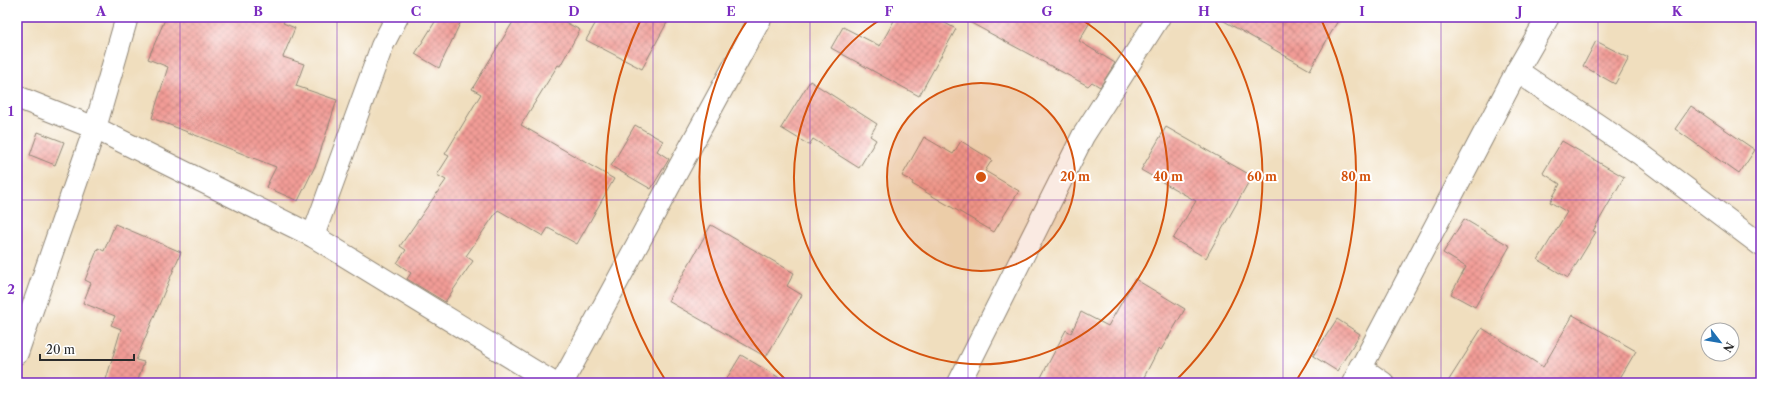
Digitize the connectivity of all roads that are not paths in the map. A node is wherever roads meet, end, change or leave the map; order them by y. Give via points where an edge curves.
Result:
1 (127, 17) edge
2 (397, 17) edge
3 (761, 17) edge
4 (1158, 17) edge
5 (1548, 17) edge
6 (1517, 71) junction
7 (17, 97) edge
8 (95, 128) junction
9 (313, 236) junction
10 (1761, 245) edge
11 (17, 353) edge
12 (1356, 375) edge
13 (553, 383) edge
14 (562, 383) edge
15 (959, 383) edge
16 (1383, 383) edge

1 - 8 street
2 - 9 street via 382,46
3 - 14 street
4 - 15 street via 1084,136
5 - 6 street
6 - 10 street via 1639,153
6 - 12 street
7 - 8 street
8 - 9 street
8 - 11 street
9 - 13 street
12 - 16 street

